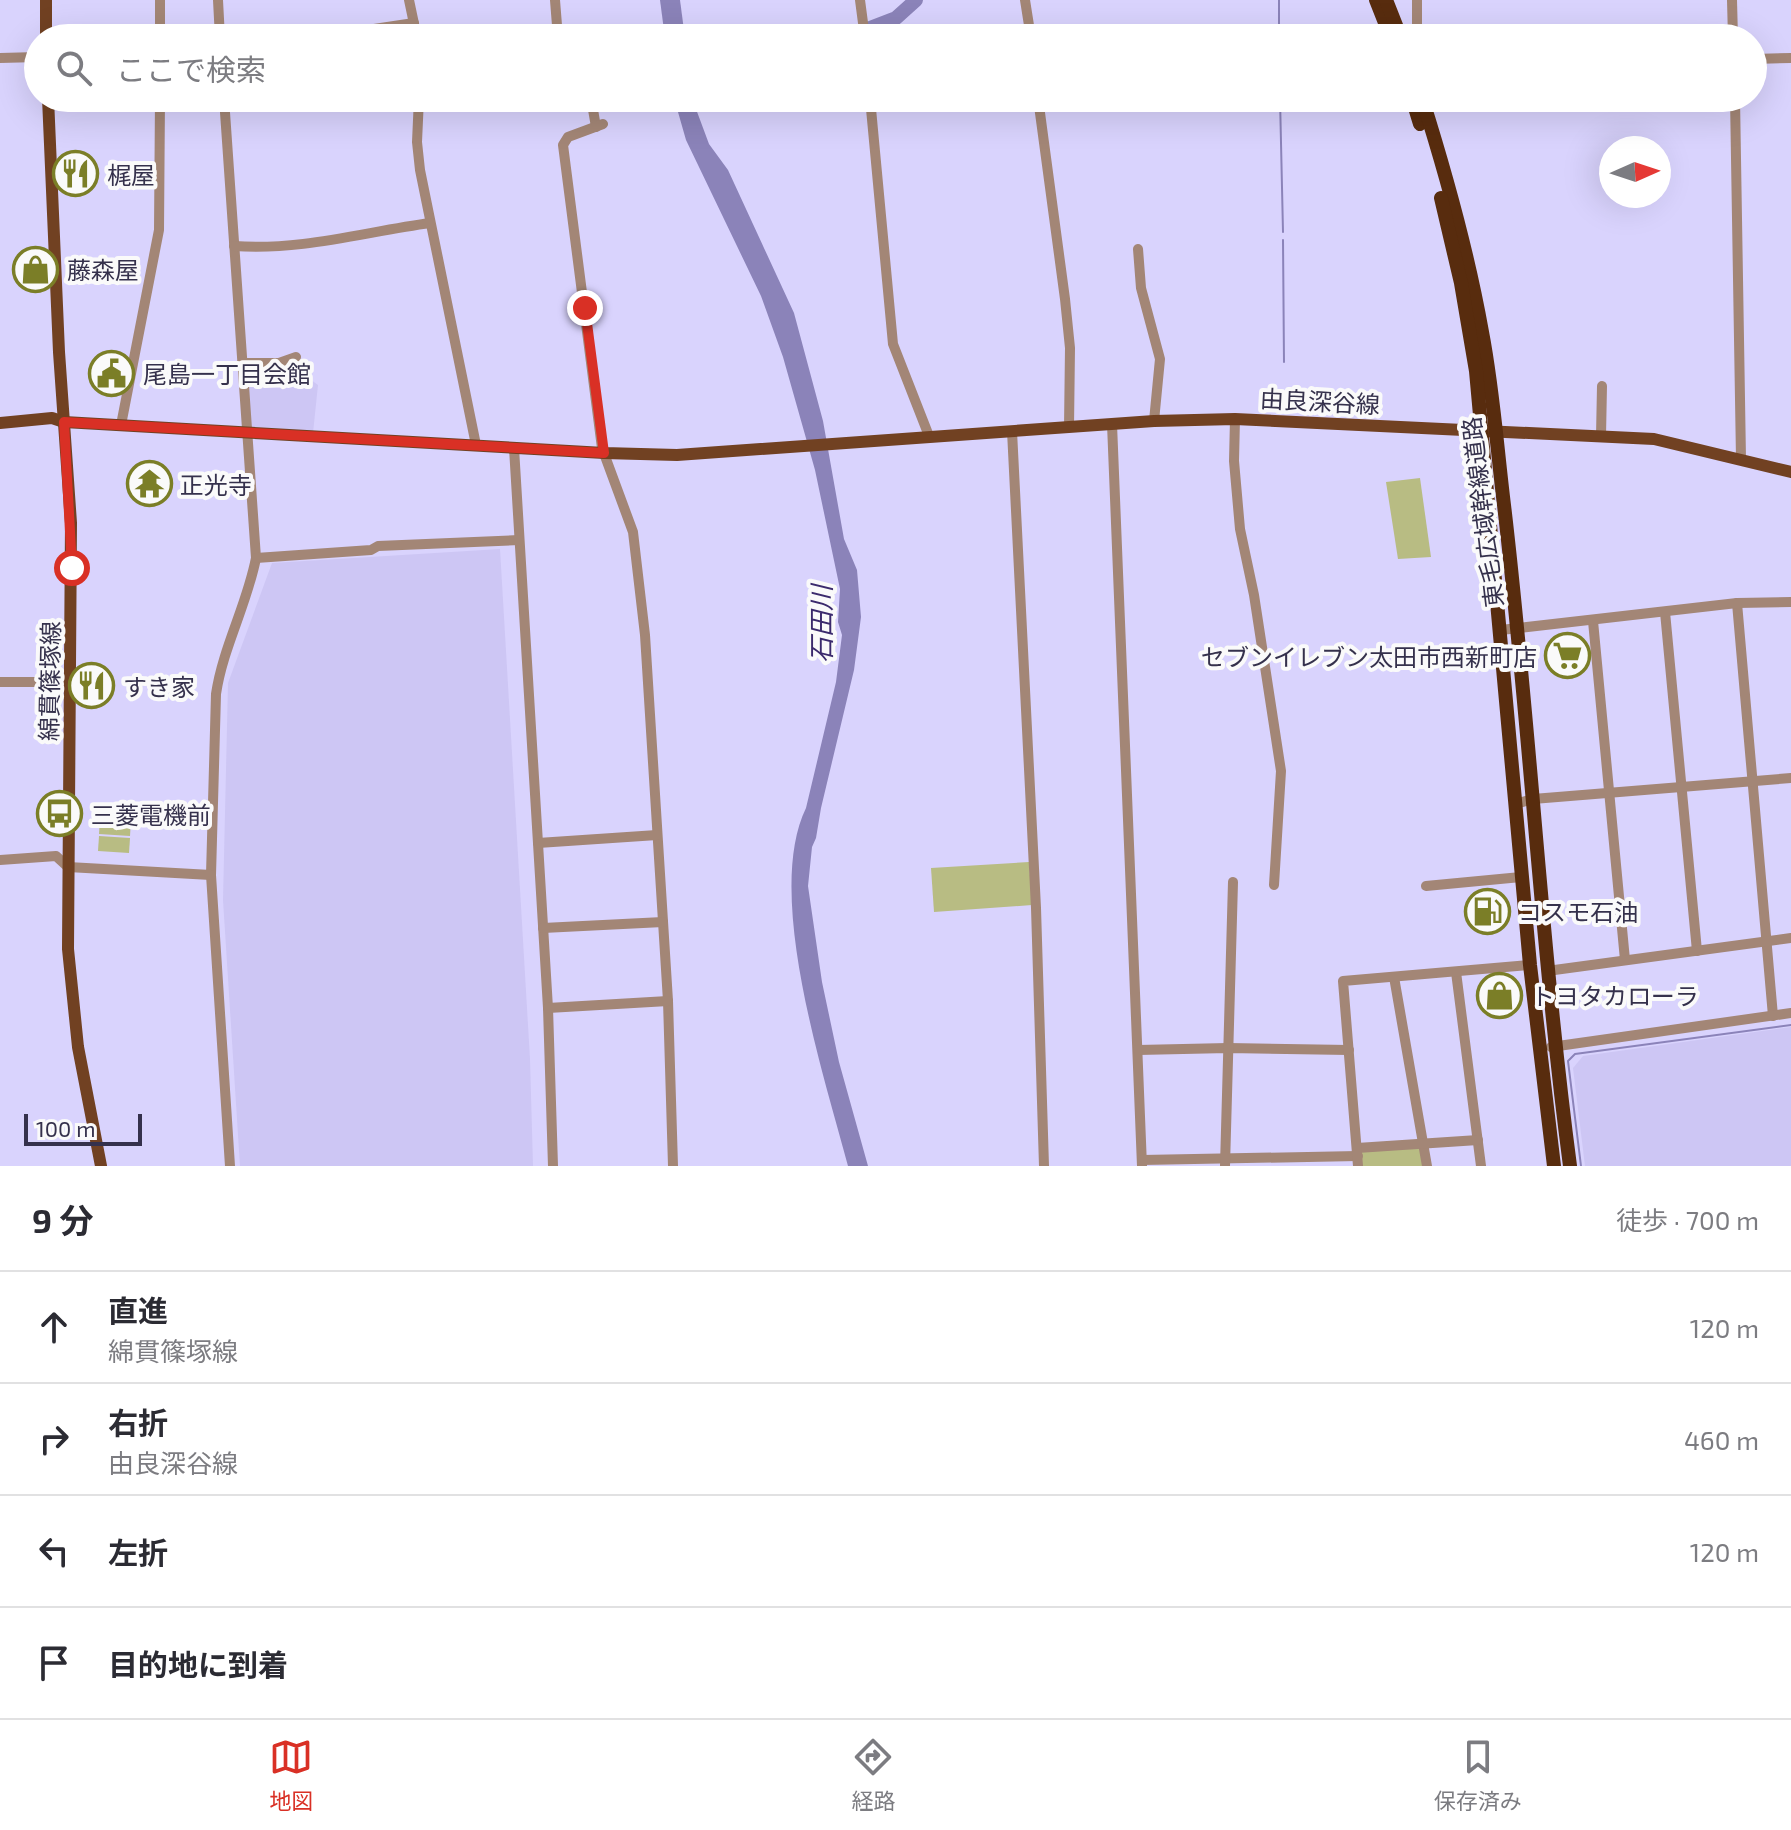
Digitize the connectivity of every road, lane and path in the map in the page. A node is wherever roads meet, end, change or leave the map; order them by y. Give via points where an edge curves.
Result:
1 (46, 0) edge
2 (160, 0) edge
3 (218, 0) edge
4 (409, 0) edge
5 (555, 0) edge
6 (860, 0) edge
7 (1025, 0) edge
8 (1376, 0) edge
9 (1386, 0) edge
10 (1417, 0) edge
11 (1732, 0) edge
12 (414, 23) joint
13 (46, 24) edge
14 (160, 24) edge
15 (219, 24) edge
16 (407, 24) edge
17 (557, 24) edge
18 (863, 24) edge
19 (1029, 24) edge
20 (1385, 24) edge
21 (1395, 24) edge
22 (1417, 24) edge
23 (1733, 24) edge
24 (24, 57) edge
25 (0, 58) edge
26 (1791, 58) edge
27 (1767, 59) edge
28 (49, 112) edge
29 (160, 112) edge
30 (225, 112) edge
31 (418, 112) edge
32 (596, 112) edge
33 (871, 112) edge
34 (1040, 112) edge
35 (1416, 112) edge
36 (1426, 112) edge
37 (1735, 112) edge
38 (430, 223) junction
39 (234, 246) junction
40 (1138, 249) dead end
41 (296, 357) dead end
42 (242, 363) junction
43 (1602, 386) dead end
44 (1235, 419) junction
45 (1154, 421) junction
46 (64, 422) junction
47 (0, 423) edge
48 (1112, 424) junction
49 (121, 425) junction
50 (1069, 427) junction
51 (1012, 431) junction
52 (1488, 432) junction
53 (249, 433) junction
54 (929, 436) junction
55 (1601, 436) junction
56 (476, 445) junction
57 (514, 448) junction
58 (604, 453) junction
59 (1741, 459) junction
60 (1791, 472) edge
61 (519, 540) junction
62 (256, 558) junction
63 (1791, 602) edge
64 (1737, 603) junction
65 (1665, 612) junction
66 (1593, 621) junction
67 (1518, 628) junction
68 (1501, 630) junction
69 (0, 682) edge
70 (71, 682) junction
71 (1791, 778) edge
72 (1752, 781) junction
73 (1681, 787) junction
74 (1609, 793) junction
75 (1533, 799) junction
76 (1515, 804) junction
77 (657, 835) junction
78 (538, 843) junction
79 (0, 860) edge
80 (68, 867) junction
81 (211, 875) junction
82 (1521, 877) junction
83 (1233, 882) dead end
84 (1274, 885) dead end
85 (1426, 886) dead end
86 (663, 922) junction
87 (543, 928) junction
88 (1791, 938) edge
89 (1766, 941) junction
90 (1697, 951) junction
91 (1625, 960) junction
92 (1530, 965) junction
93 (1547, 971) junction
94 (1456, 972) junction
95 (1394, 977) junction
96 (668, 1001) junction
97 (548, 1008) junction
98 (1791, 1013) edge
99 (1773, 1016) junction
100 (1228, 1048) junction
101 (1547, 1048) junction
102 (1138, 1050) junction
103 (1349, 1050) junction
104 (1478, 1140) junction
105 (1425, 1143) junction
106 (1358, 1157) edge
107 (1225, 1162) edge
108 (1142, 1163) edge
109 (101, 1166) edge
110 (230, 1166) edge
111 (553, 1166) edge
112 (673, 1166) edge
113 (1044, 1166) edge
114 (1427, 1166) edge
115 (1481, 1166) edge
116 (1554, 1166) edge
117 (1570, 1166) edge

1 - 13 main road
2 - 14 street
3 - 15 street
4 - 12 street
5 - 17 street
6 - 18 street
7 - 19 street
8 - 20 highway
9 - 21 highway
10 - 22 street
11 - 23 street
12 - 16 street
24 - 25 street
26 - 27 street
28 - 46 main road, 綿貫篠塚線
29 - 49 street via 159,230
30 - 39 street
31 - 38 street via 417,154
32 - 58 street via 600,126 568,137 563,145
33 - 54 street via 893,344
34 - 50 street via 1070,348
35 - 52 highway, 東毛広域幹線道路 via 1461,283
36 - 52 highway, 東毛広域幹線道路 via 1477,307 1489,377
37 - 59 street
38 - 39 street via 307,244
38 - 56 street
39 - 42 street
40 - 45 street via 1141,288 1160,359
41 - 42 street via 279,363
42 - 53 street
43 - 55 street
44 - 45 main road, 由良深谷線
44 - 52 main road, 由良深谷線
44 - 84 street via 1240,529 1281,771
45 - 48 main road, 由良深谷線
46 - 47 main road via 52,418
46 - 49 main road
46 - 70 main road, 綿貫篠塚線 via 71,523
48 - 50 main road, 由良深谷線
48 - 102 street
49 - 53 main road
50 - 51 main road, 由良深谷線
51 - 54 main road, 由良深谷線
51 - 113 street
52 - 55 main road, 由良深谷線
52 - 67 highway, 東毛広域幹線道路
52 - 68 highway, 東毛広域幹線道路
53 - 56 main road
53 - 62 street
54 - 58 main road, 由良深谷線 via 677,455
55 - 59 main road, 由良深谷線 via 1654,439
56 - 57 main road
57 - 58 main road
57 - 61 street
58 - 77 street via 633,532
59 - 60 main road, 由良深谷線
61 - 62 street
61 - 78 street
62 - 81 street via 217,683
63 - 64 street
64 - 65 street
64 - 72 street
65 - 66 street
65 - 73 street
66 - 67 street
66 - 74 street
67 - 68 street
67 - 75 highway, 東毛広域幹線道路
68 - 76 highway, 東毛広域幹線道路
69 - 70 street
70 - 80 main road, 綿貫篠塚線
71 - 72 street
72 - 73 street
72 - 89 street
73 - 74 street
73 - 90 street
74 - 75 street
74 - 91 street
75 - 76 street
75 - 93 highway, 東毛広域幹線道路
76 - 82 highway, 東毛広域幹線道路
77 - 78 street
77 - 86 street
78 - 87 street
79 - 80 street via 56,856
80 - 81 street
80 - 109 main road, 綿貫篠塚線 via 73,1012
81 - 110 street
82 - 85 street
82 - 92 highway, 東毛広域幹線道路
83 - 100 street
86 - 87 street
86 - 96 street
87 - 97 street
88 - 89 street
89 - 90 street
89 - 99 street
90 - 91 street
91 - 93 street
92 - 94 street
92 - 101 highway, 東毛広域幹線道路
93 - 101 highway, 東毛広域幹線道路
94 - 95 street
94 - 104 street
95 - 103 street via 1343,981
95 - 105 street
96 - 97 street
96 - 112 street
97 - 111 street
98 - 99 street
99 - 101 street
100 - 102 street
100 - 103 street
100 - 107 street
101 - 116 highway, 東毛広域幹線道路
101 - 117 highway, 東毛広域幹線道路
102 - 108 street
103 - 106 street
104 - 105 street
104 - 115 street
105 - 106 street
105 - 114 street
106 - 107 street
107 - 108 street

